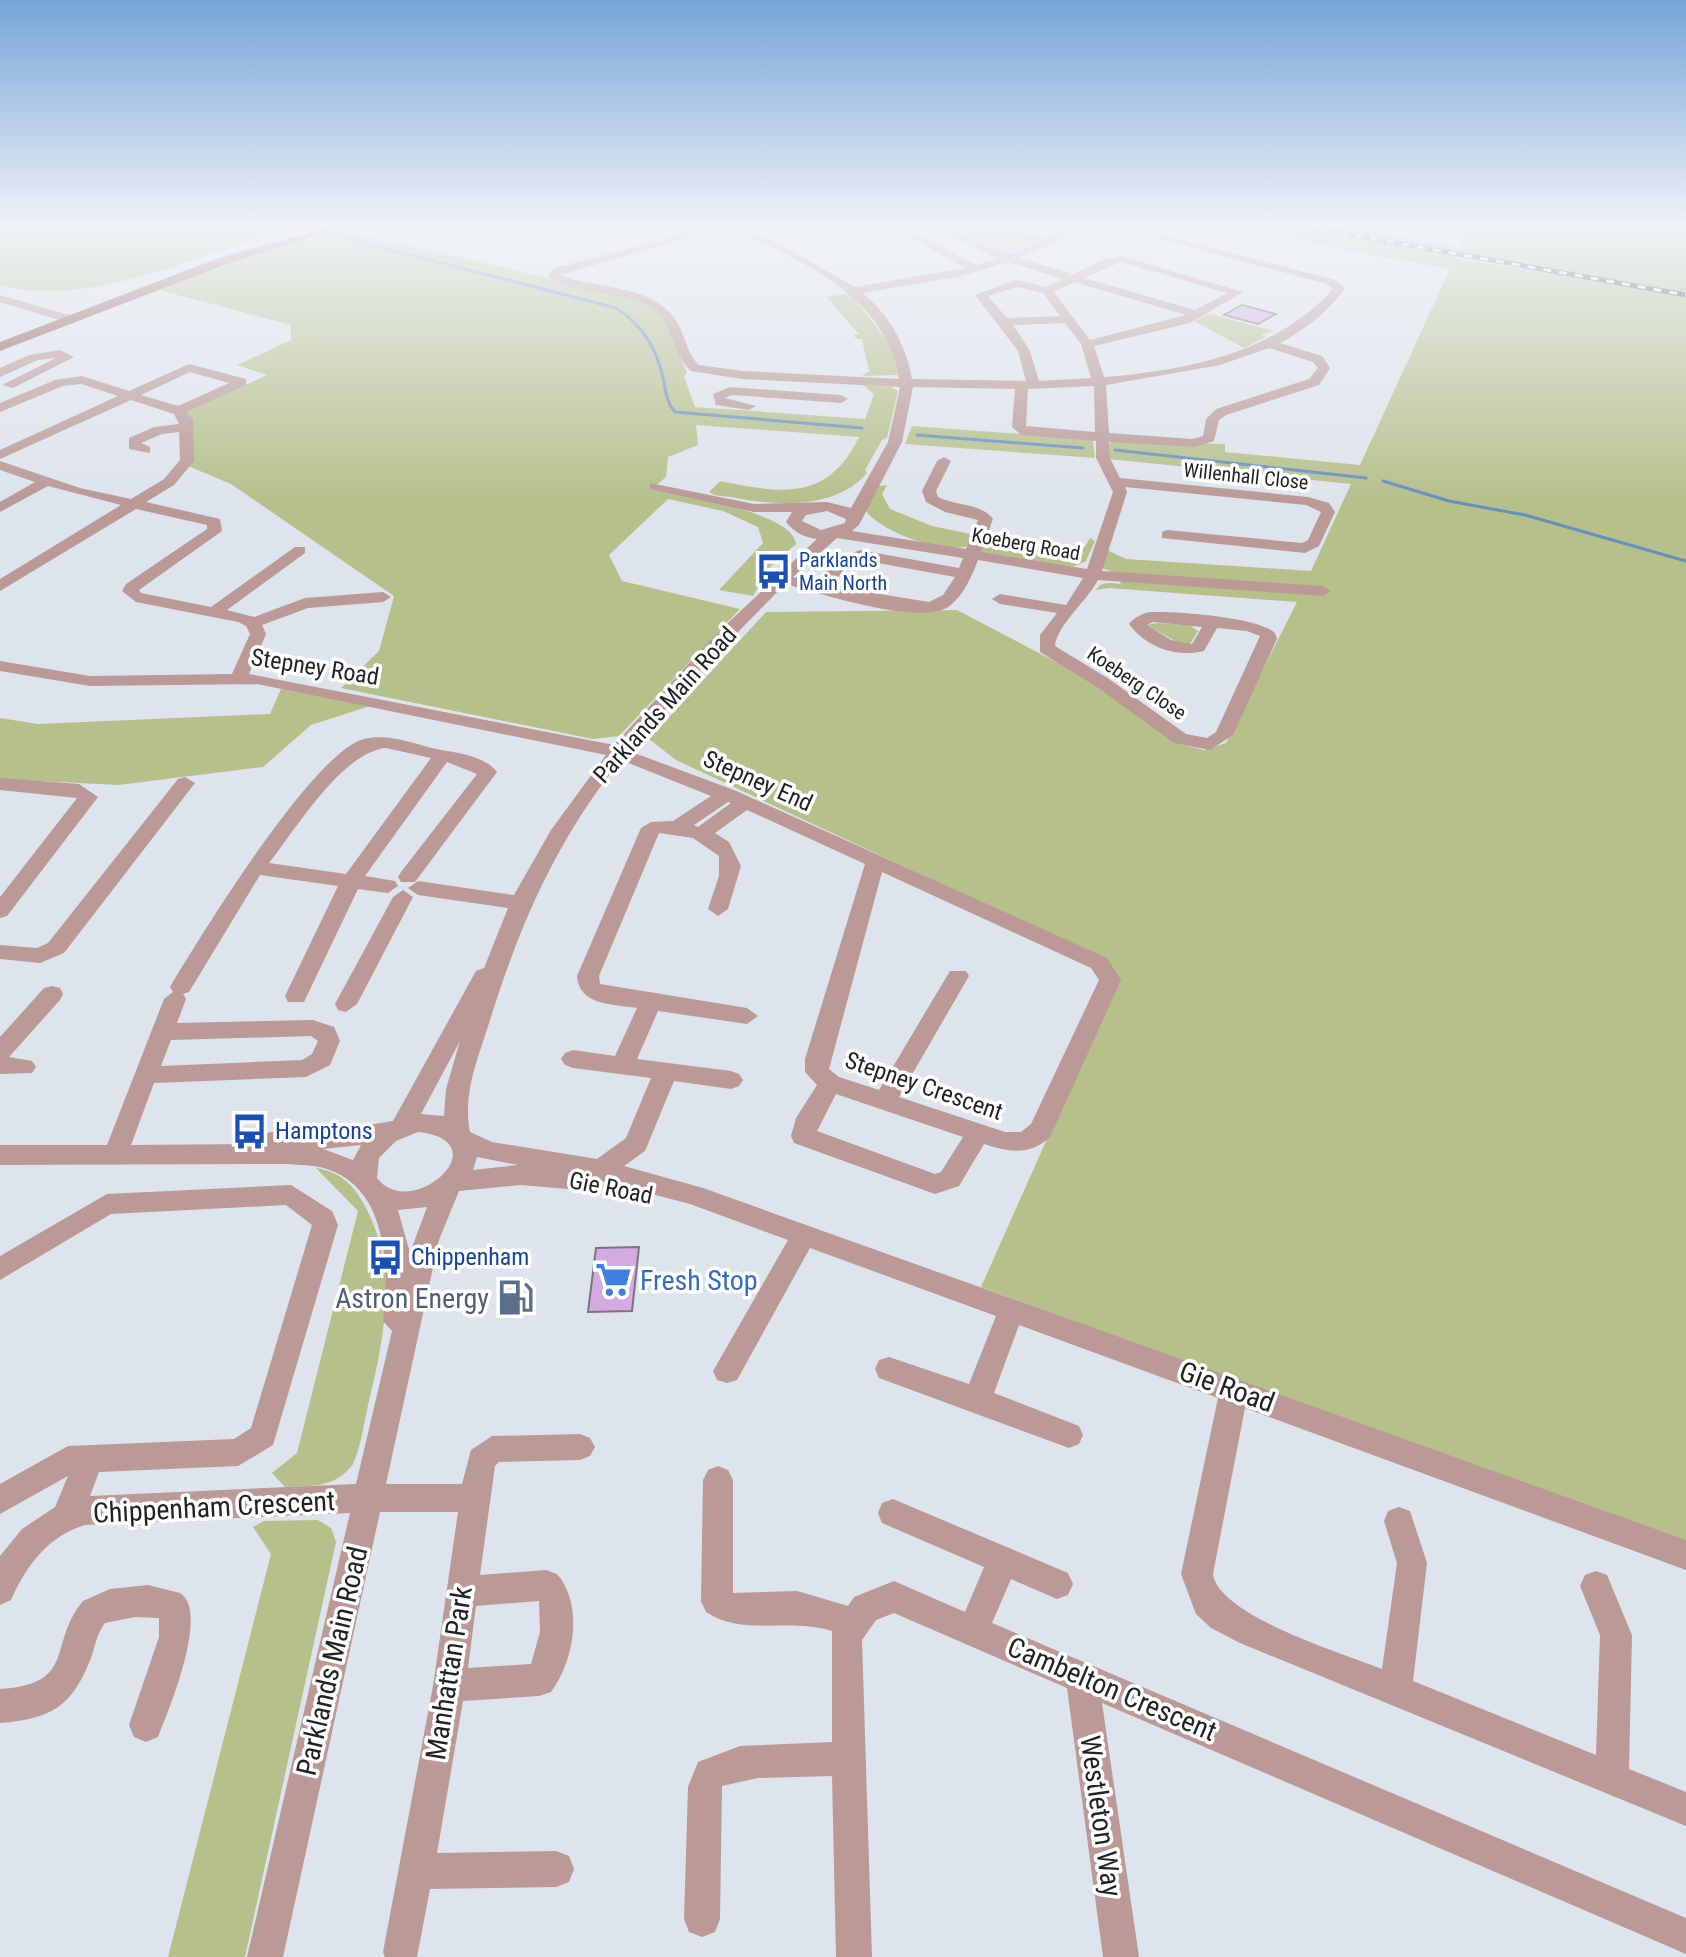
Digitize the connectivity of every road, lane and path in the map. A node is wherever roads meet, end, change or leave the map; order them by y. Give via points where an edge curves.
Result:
1 (39, 318) edge
2 (67, 318) edge
3 (76, 318) edge
4 (668, 318) edge
5 (878, 318) edge
6 (1003, 318) edge
7 (1188, 318) edge
8 (1312, 318) edge
9 (1070, 319) joint
10 (72, 320) junction
11 (1007, 322) junction
12 (0, 334) edge
13 (1087, 344) junction
14 (1270, 344) junction
15 (0, 347) edge
16 (808, 377) junction
17 (3, 380) edge
18 (1098, 380) junction
19 (906, 383) junction
20 (1028, 384) junction
21 (36, 393) junction
22 (135, 395) junction
23 (798, 395) junction
24 (841, 399) dead end
25 (749, 406) dead end
26 (0, 408) edge
27 (179, 411) junction
28 (186, 427) junction
29 (1101, 437) junction
30 (145, 450) dead end
31 (0, 455) edge
32 (944, 461) dead end
33 (883, 464) junction
34 (0, 465) edge
35 (46, 481) junction
36 (1117, 482) junction
37 (655, 486) dead end
38 (134, 503) junction
39 (729, 504) junction
40 (815, 507) junction
41 (0, 508) edge
42 (853, 518) junction
43 (798, 527) junction
44 (835, 533) junction
45 (1167, 535) dead end
46 (925, 546) junction
47 (300, 550) dead end
48 (973, 556) junction
49 (963, 574) junction
50 (1090, 575) junction
51 (776, 584) junction
52 (0, 586) edge
53 (821, 588) junction
54 (1323, 591) dead end
55 (383, 597) dead end
56 (1000, 599) dead end
57 (1068, 610) junction
58 (214, 612) junction
59 (253, 623) junction
60 (1212, 623) dead end
61 (0, 666) edge
62 (239, 678) junction
63 (617, 752) junction
64 (442, 756) junction
65 (185, 783) dead end
66 (0, 784) edge
67 (736, 798) junction
68 (679, 826) junction
69 (701, 834) junction
70 (875, 863) junction
71 (254, 868) junction
72 (351, 881) junction
73 (404, 887) junction
74 (521, 903) junction
75 (718, 909) dead end
76 (0, 911) edge
77 (0, 952) edge
78 (500, 952) junction
79 (958, 976) dead end
80 (52, 994) dead end
81 (296, 996) dead end
82 (651, 1002) junction
83 (346, 1004) dead end
84 (747, 1016) dead end
85 (164, 1032) junction
86 (0, 1052) edge
87 (573, 1059) dead end
88 (622, 1065) junction
89 (666, 1071) junction
90 (146, 1075) junction
91 (731, 1080) dead end
92 (831, 1083) junction
93 (885, 1100) junction
94 (398, 1128) junction
95 (979, 1132) junction
96 (460, 1136) junction
97 (636, 1144) junction
98 (116, 1153) junction
99 (0, 1155) edge
100 (600, 1170) junction
101 (646, 1180) junction
102 (451, 1185) junction
103 (371, 1187) junction
104 (767, 1222) junction
105 (804, 1235) junction
106 (0, 1269) edge
107 (1012, 1309) junction
108 (398, 1366) junction
109 (889, 1369) dead end
110 (727, 1371) dead end
111 (1242, 1393) junction
112 (977, 1400) junction
113 (1069, 1435) dead end
114 (580, 1447) dead end
115 (90, 1459) junction
116 (718, 1480) dead end
117 (368, 1498) junction
118 (475, 1498) junction
119 (0, 1500) edge
120 (893, 1513) dead end
121 (67, 1515) junction
122 (1399, 1521) dead end
123 (1686, 1555) edge
124 (1003, 1560) junction
125 (1057, 1584) dead end
126 (1596, 1586) dead end
127 (0, 1589) edge
128 (462, 1592) junction
129 (851, 1623) junction
130 (974, 1629) junction
131 (1082, 1675) junction
132 (449, 1686) junction
133 (1395, 1690) junction
134 (0, 1706) edge
135 (146, 1725) dead end
136 (848, 1759) junction
137 (1612, 1778) junction
138 (1686, 1809) edge
139 (556, 1869) dead end
140 (414, 1871) junction
141 (702, 1919) dead end
142 (1686, 1936) edge
143 (401, 1952) dead end
144 (265, 1957) edge
145 (854, 1957) edge
146 (1121, 1957) edge

1 - 12 main road
2 - 10 street
3 - 10 main road
4 - 16 street via 695,368
5 - 19 street via 896,339
6 - 11 street
7 - 13 street
8 - 14 street
9 - 11 street
9 - 13 street
10 - 15 main road
11 - 20 street via 1024,351
13 - 18 street
14 - 18 street via 1194,368
14 - 29 street via 1314,358 1324,368 1314,382 1221,412 1203,441
16 - 19 street
16 - 23 street
17 - 21 street
18 - 20 street
18 - 29 street
19 - 20 street
19 - 33 street via 906,409
20 - 29 street via 1021,430
21 - 22 street via 82,380
21 - 26 street
22 - 27 street
22 - 27 street via 189,368 241,382
22 - 31 street
23 - 24 street
23 - 25 street via 730,391 718,397
27 - 28 street
28 - 30 street via 159,430 134,441
28 - 38 street via 183,467
29 - 36 street via 1103,458
32 - 48 street via 929,491 931,499 985,516
33 - 40 street via 864,486
33 - 42 street
34 - 35 street
35 - 38 street
35 - 41 street
36 - 45 street, Willenhall Close via 1308,501 1328,512 1314,543 1301,549
36 - 50 street, Koeberg Close via 1116,510
37 - 39 street
38 - 52 street
38 - 58 street via 216,524 214,531 132,587 131,593
39 - 40 street
39 - 43 street
40 - 42 street, Koeberg Road via 840,508
40 - 43 street via 796,515
42 - 44 street, Parklands Main Road via 848,528
42 - 46 street, Koeberg Road via 885,535
43 - 44 street, Koeberg Road
43 - 51 street, Parklands Main Road via 803,546
44 - 46 street, Koeberg Road
44 - 51 street, Parklands Main Road
46 - 48 street, Koeberg Road
47 - 58 street
48 - 49 street
48 - 50 street, Koeberg Road
49 - 53 street via 860,555 842,562
49 - 53 street via 943,603 932,607
50 - 54 street, Koeberg Road
50 - 57 street, Koeberg Close
51 - 53 street
51 - 63 street, Parklands Main Road
55 - 59 street via 305,603
56 - 57 street
57 - 60 street, Koeberg Close via 1046,639 1048,651 1197,745 1221,740 1269,639 1255,627
58 - 59 street
59 - 62 street via 258,634
61 - 62 street, Stepney Road via 90,681
62 - 63 street, Stepney Road via 491,722
63 - 67 street, Stepney End
63 - 74 street, Parklands Main Road via 567,820
64 - 71 street via 386,742 366,744 340,762
64 - 72 street
64 - 73 street via 488,772
65 - 77 street via 56,948 40,956
66 - 76 street via 79,790 88,797
67 - 68 street
67 - 69 street
67 - 70 street, Stepney End
68 - 69 street
68 - 82 street via 651,828 646,835 588,976 589,987 597,993
69 - 75 street via 729,858
70 - 92 street, Stepney Crescent via 816,1063 820,1076
70 - 95 street, Stepney Crescent via 1094,961 1109,975 1109,985 1041,1130 1018,1143
71 - 72 street
71 - 85 street via 178,993
72 - 73 street
72 - 81 street
73 - 74 street
73 - 83 street
74 - 78 street, Parklands Main Road
78 - 94 street, Parklands Main Road
78 - 96 street, Parklands Main Road via 460,1075 454,1116
79 - 93 street
80 - 86 street
82 - 84 street
82 - 88 street
85 - 90 street
85 - 90 street via 313,1028 326,1033 329,1041 322,1059 306,1068
87 - 88 street
88 - 89 street
89 - 91 street
89 - 97 street
90 - 98 street
92 - 93 street, Stepney Crescent
92 - 95 street via 802,1129 806,1138 935,1184 950,1179
93 - 95 street, Stepney Crescent
94 - 96 street via 435,1123
94 - 98 street via 336,1139 144,1147
94 - 103 street via 371,1149 364,1164
96 - 100 street, Gie Road via 488,1151
96 - 102 street via 466,1159
97 - 100 street
97 - 101 street
98 - 99 street
98 - 103 street via 329,1159
100 - 101 street, Gie Road
101 - 104 street, Gie Road
102 - 103 street via 409,1202
102 - 104 street, Gie Road via 521,1175 569,1178
102 - 108 street, Parklands Main Road via 429,1229
103 - 108 street, Parklands Main Road via 391,1222 398,1256
104 - 105 street, Gie Road
105 - 107 street, Gie Road
105 - 110 street
106 - 115 street via 107,1204 291,1195 323,1218 263,1436 238,1452
107 - 111 street, Gie Road
107 - 112 street
108 - 117 street, Parklands Main Road
109 - 112 street
111 - 123 street, Gie Road
111 - 133 street via 1236,1433 1223,1448 1197,1574 1201,1595 1228,1622
112 - 113 street
114 - 118 street, Manhattan Park via 492,1449 481,1460
115 - 119 street via 68,1460
115 - 121 street
116 - 129 street via 717,1601 732,1609 797,1607
117 - 118 street
117 - 121 street, Chippenham Crescent
117 - 144 street, Parklands Main Road
118 - 128 street, Manhattan Park
120 - 124 street
121 - 127 street, Chippenham Crescent via 18,1553
122 - 133 street via 1412,1563
124 - 125 street
124 - 130 street
126 - 137 street via 1616,1635
128 - 132 street, Manhattan Park
128 - 132 street via 546,1585 552,1589 558,1604 551,1665 539,1680
129 - 130 street, Cambelton Crescent via 870,1604 894,1597
129 - 136 street via 845,1646
130 - 131 street, Cambelton Crescent
131 - 142 street, Cambelton Crescent
131 - 146 street, Westleton Way
132 - 140 street, Manhattan Park
133 - 137 street
134 - 135 street via 35,1705 61,1684 87,1621 100,1607 166,1602 175,1608 175,1637
136 - 141 street via 766,1761 723,1767 709,1776
136 - 145 street
137 - 138 street
139 - 140 street
140 - 143 street, Manhattan Park

